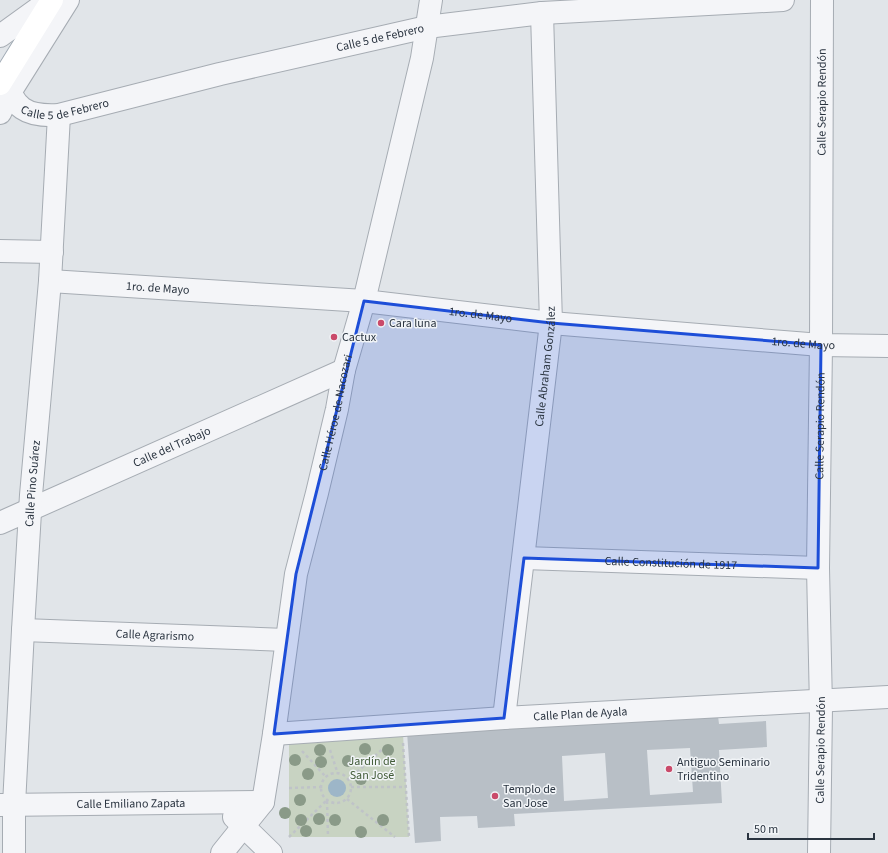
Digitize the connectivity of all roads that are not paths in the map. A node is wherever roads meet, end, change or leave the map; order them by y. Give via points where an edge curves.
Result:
1 (51, 0) edge
2 (68, 0) edge
3 (431, 0) edge
4 (783, 0) edge
5 (822, 0) edge
6 (542, 13) junction
7 (427, 27) junction
8 (0, 36) edge
9 (4, 85) edge
10 (0, 113) edge
11 (59, 115) junction
12 (0, 251) edge
13 (52, 252) junction
14 (50, 281) junction
15 (364, 301) junction
16 (551, 323) junction
17 (821, 344) junction
18 (888, 346) edge
19 (344, 370) junction
20 (31, 509) junction
21 (0, 523) edge
22 (524, 558) junction
23 (818, 568) junction
24 (23, 630) junction
25 (286, 640) junction
26 (888, 697) edge
27 (820, 702) junction
28 (504, 718) junction
29 (274, 734) junction
30 (262, 802) junction
31 (218, 803) junction
32 (7, 805) edge
33 (244, 827) junction
34 (14, 853) edge
35 (222, 853) edge
36 (271, 853) edge
37 (819, 853) edge

1 - 8 street
1 - 9 main road
2 - 9 street
3 - 7 street, Calle Héroe de Nacozari
4 - 6 street, Calle 5 de Febrero
5 - 17 street, Calle Serapio Rendón
6 - 7 street, Calle 5 de Febrero
6 - 16 street, Calle Abraham González
7 - 11 street, Calle 5 de Febrero via 220,74
7 - 15 street, Calle Héroe de Nacozari via 422,58
9 - 10 street
9 - 11 street, Calle 5 de Febrero via 16,103 30,112 44,116
11 - 13 street, Calle Pino Suárez
12 - 13 street
13 - 14 street, Calle Pino Suárez
14 - 15 street, 1ro. de Mayo
14 - 20 street, Calle Pino Suárez
15 - 16 street, 1ro. de Mayo
15 - 19 street, Calle Héroe de Nacozari
16 - 17 street, 1ro. de Mayo
16 - 22 street, Calle Abraham González
17 - 18 street, 1ro. de Mayo
17 - 23 street, Calle Serapio Rendón
19 - 20 street, Calle del Trabajo
19 - 25 street, Calle Héroe de Nacozari via 337,409 296,574
20 - 21 street, Calle del Trabajo
20 - 24 street, Calle Pino Suárez
22 - 23 street, Calle Constitución de 1917
22 - 28 street, Calle Abraham González
23 - 27 street, Calle Serapio Rendón
24 - 25 street, Calle Agrarismo
24 - 32 street, Calle Pino Suárez
25 - 29 street, Calle Héroe de Nacozari
26 - 27 street, Calle Plan de Ayala
27 - 28 street, Calle Plan de Ayala
27 - 37 street, Calle Serapio Rendón
28 - 29 street, Calle Plan de Ayala
29 - 30 street, Calle Héroe de Nacozari
30 - 31 street, Calle Emiliano Zapata
30 - 33 street
31 - 32 street, Calle Emiliano Zapata
31 - 33 street
32 - 34 street, Calle Pino Suárez
33 - 35 street
33 - 36 street

